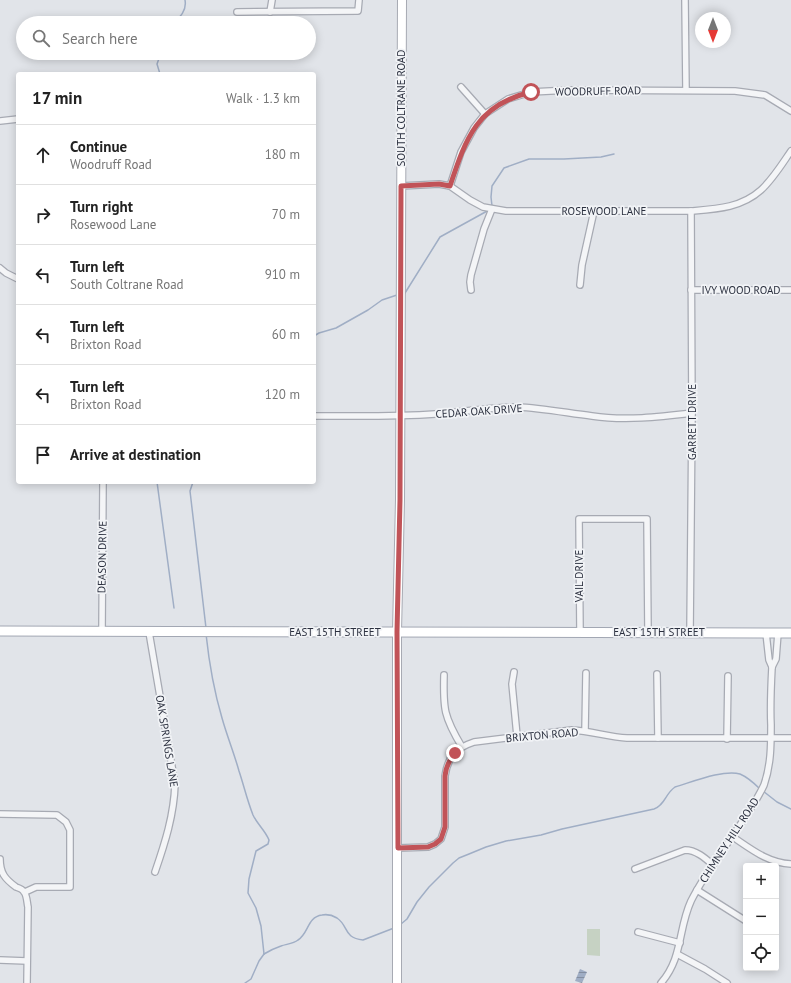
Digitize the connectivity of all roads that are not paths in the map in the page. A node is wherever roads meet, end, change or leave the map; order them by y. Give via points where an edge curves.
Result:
1 (272, 0) edge
2 (359, 0) edge
3 (402, 0) edge
4 (685, 0) edge
5 (237, 12) dead end
6 (270, 12) junction
7 (461, 87) dead end
8 (686, 90) junction
9 (791, 111) edge
10 (486, 114) junction
11 (16, 119) edge
12 (0, 121) edge
13 (791, 151) edge
14 (401, 186) junction
15 (450, 186) junction
16 (490, 209) junction
17 (594, 211) junction
18 (691, 211) junction
19 (0, 268) edge
20 (16, 278) edge
21 (580, 285) dead end
22 (471, 290) dead end
23 (691, 290) junction
24 (791, 290) edge
25 (692, 413) junction
26 (400, 415) junction
27 (316, 416) edge
28 (103, 484) edge
29 (0, 631) edge
30 (102, 632) junction
31 (149, 632) junction
32 (397, 632) junction
33 (580, 632) junction
34 (648, 632) junction
35 (690, 633) junction
36 (766, 633) junction
37 (778, 633) junction
38 (791, 633) edge
39 (772, 667) junction
40 (514, 672) dead end
41 (586, 672) dead end
42 (656, 674) dead end
43 (444, 675) dead end
44 (728, 676) dead end
45 (585, 731) junction
46 (518, 736) junction
47 (658, 738) junction
48 (791, 738) edge
49 (727, 739) junction
50 (771, 739) junction
51 (462, 746) junction
52 (0, 814) edge
53 (732, 836) junction
54 (398, 848) junction
55 (0, 859) edge
56 (713, 864) junction
57 (791, 864) edge
58 (635, 869) dead end
59 (155, 872) dead end
60 (697, 890) junction
61 (25, 892) junction
62 (743, 919) edge
63 (638, 932) dead end
64 (680, 943) junction
65 (677, 954) junction
66 (0, 960) edge
67 (27, 961) junction
68 (27, 983) edge
69 (397, 983) edge
70 (661, 983) edge
71 (727, 983) edge

1 - 6 street
2 - 6 street via 358,11
3 - 14 main road, SOUTH COLTRANE ROAD
4 - 8 street
5 - 6 street
7 - 10 street
8 - 9 street, WOODRUFF ROAD via 756,93 771,98
8 - 10 street, WOODRUFF ROAD via 531,92 508,99
10 - 15 street, WOODRUFF ROAD via 464,146
11 - 12 street
13 - 18 street, ROSEWOOD LANE via 761,190 752,197 729,207
14 - 15 street
14 - 26 main road, SOUTH COLTRANE ROAD
15 - 16 street, ROSEWOOD LANE via 470,200
16 - 17 street, ROSEWOOD LANE
16 - 22 street via 471,276
17 - 18 street, ROSEWOOD LANE
17 - 21 street
18 - 23 street, GARRETT DRIVE
19 - 20 street
23 - 24 street, IVY WOOD ROAD
23 - 25 street, GARRETT DRIVE
25 - 26 street, CEDAR OAK DRIVE via 626,418 504,407
25 - 35 street, GARRETT DRIVE
26 - 27 street, CEDAR OAK DRIVE
26 - 32 main road, SOUTH COLTRANE ROAD
28 - 30 street, DEASON DRIVE
29 - 30 main road, EAST 15TH STREET
30 - 31 main road, EAST 15TH STREET
31 - 32 main road, EAST 15TH STREET
31 - 59 street, OAK SPRINGS LANE via 175,784 167,836
32 - 33 main road, EAST 15TH STREET
32 - 54 main road, SOUTH COLTRANE ROAD
33 - 34 main road, EAST 15TH STREET
33 - 34 street, VAIL DRIVE via 579,520 647,520
34 - 35 main road, EAST 15TH STREET
35 - 36 main road, EAST 15TH STREET
36 - 37 main road, EAST 15TH STREET
36 - 39 street
37 - 38 main road, EAST 15TH STREET
37 - 39 street via 776,659
39 - 50 street, CHIMNEY HILL ROAD
40 - 46 street via 512,684
41 - 45 street
42 - 47 street
43 - 51 street via 444,708 447,720
44 - 49 street
45 - 46 street, BRIXTON ROAD
45 - 47 street, BRIXTON ROAD via 615,738
46 - 51 street, BRIXTON ROAD
47 - 49 street, BRIXTON ROAD
48 - 50 street, BRIXTON ROAD
49 - 50 street, BRIXTON ROAD
50 - 53 street, CHIMNEY HILL ROAD via 770,759 764,784 758,798
51 - 54 street via 446,768 445,827 441,839 428,847
52 - 61 street via 52,814 66,822 70,833 70,887 38,886
53 - 56 street, CHIMNEY HILL ROAD
53 - 57 street via 764,857 780,864
54 - 69 main road, SOUTH COLTRANE ROAD
55 - 61 street via 3,876
56 - 58 street via 699,854 685,850
56 - 60 street, CHIMNEY HILL ROAD
60 - 62 street
60 - 64 street, CHIMNEY HILL ROAD via 686,914
61 - 67 street via 28,907
63 - 64 street
64 - 65 street, CHIMNEY HILL ROAD
65 - 70 street, CHIMNEY HILL ROAD
65 - 71 street
66 - 67 street
67 - 68 street

